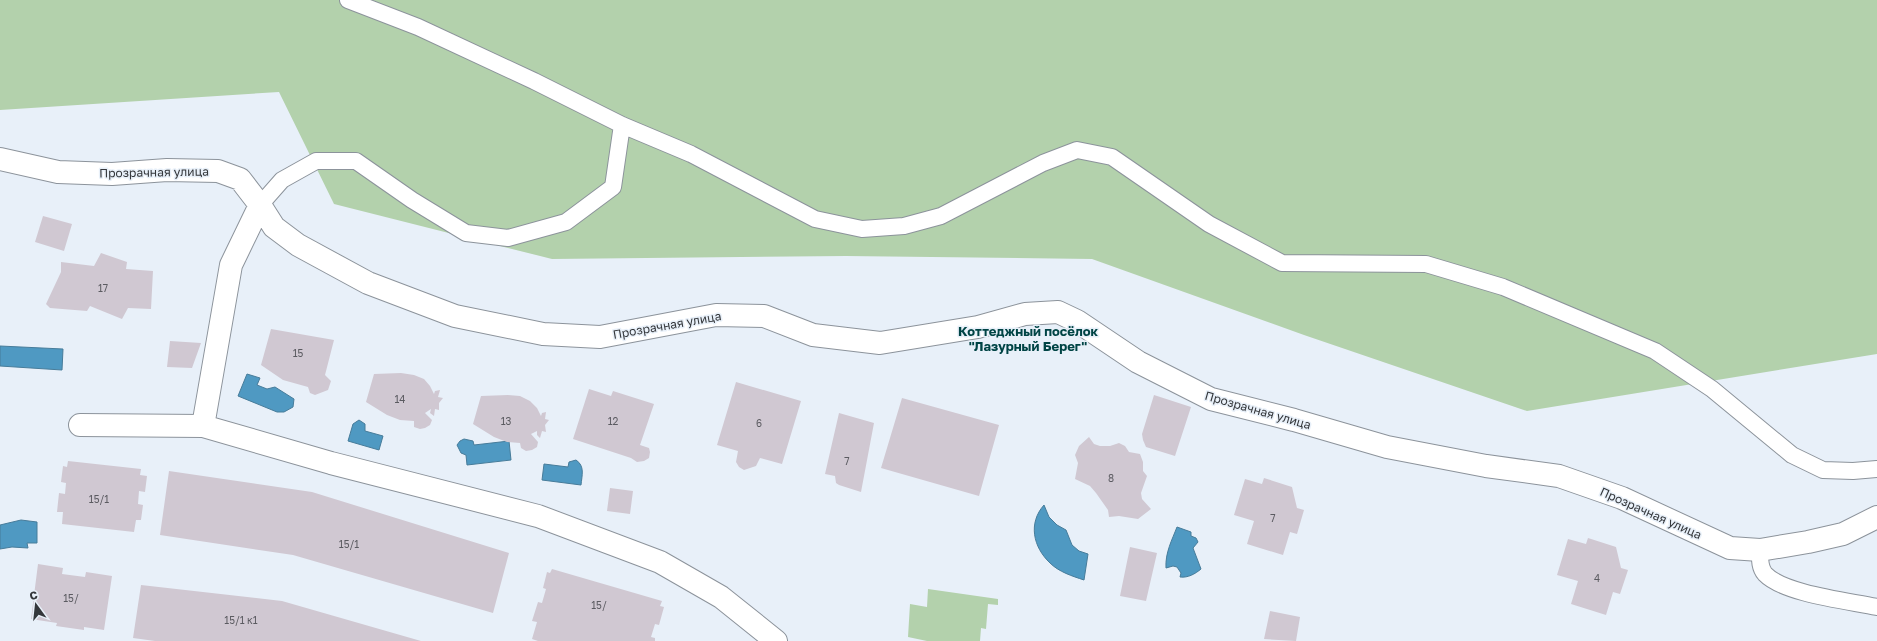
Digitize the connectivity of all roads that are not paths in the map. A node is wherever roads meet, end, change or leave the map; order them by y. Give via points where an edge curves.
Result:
1 (348, 0) edge
2 (622, 125) junction
3 (0, 159) edge
4 (260, 205) junction
5 (80, 425) dead end
6 (203, 426) junction
7 (1877, 469) edge
8 (1877, 517) edge
9 (1760, 550) junction
10 (1877, 607) edge
11 (776, 641) edge

1 - 2 lane via 418,27
2 - 4 lane via 614,188 566,222 508,238 466,233 356,161 316,161 282,180
2 - 7 lane via 691,154 815,220 862,229 904,226 941,216 1043,163 1076,150 1112,157 1209,224 1282,263 1426,264 1503,287 1655,351 1712,389 1792,455 1823,470
3 - 4 street, Прозрачная улица via 58,172 112,174 167,170 218,171 240,179
4 - 6 street via 231,265
4 - 9 street, Прозрачная улица via 274,227 298,245 368,283 456,316 543,334 600,337 716,315 764,316 813,335 880,343 978,327 1025,314 1058,312 1078,321 1138,362 1212,399 1387,447 1486,466 1559,476 1622,498 1730,548
5 - 6 street
6 - 11 street via 331,463 538,516 660,562 721,597
8 - 9 street, Прозрачная улица via 1843,534
9 - 10 lane via 1760,563 1764,573 1782,585 1805,593

